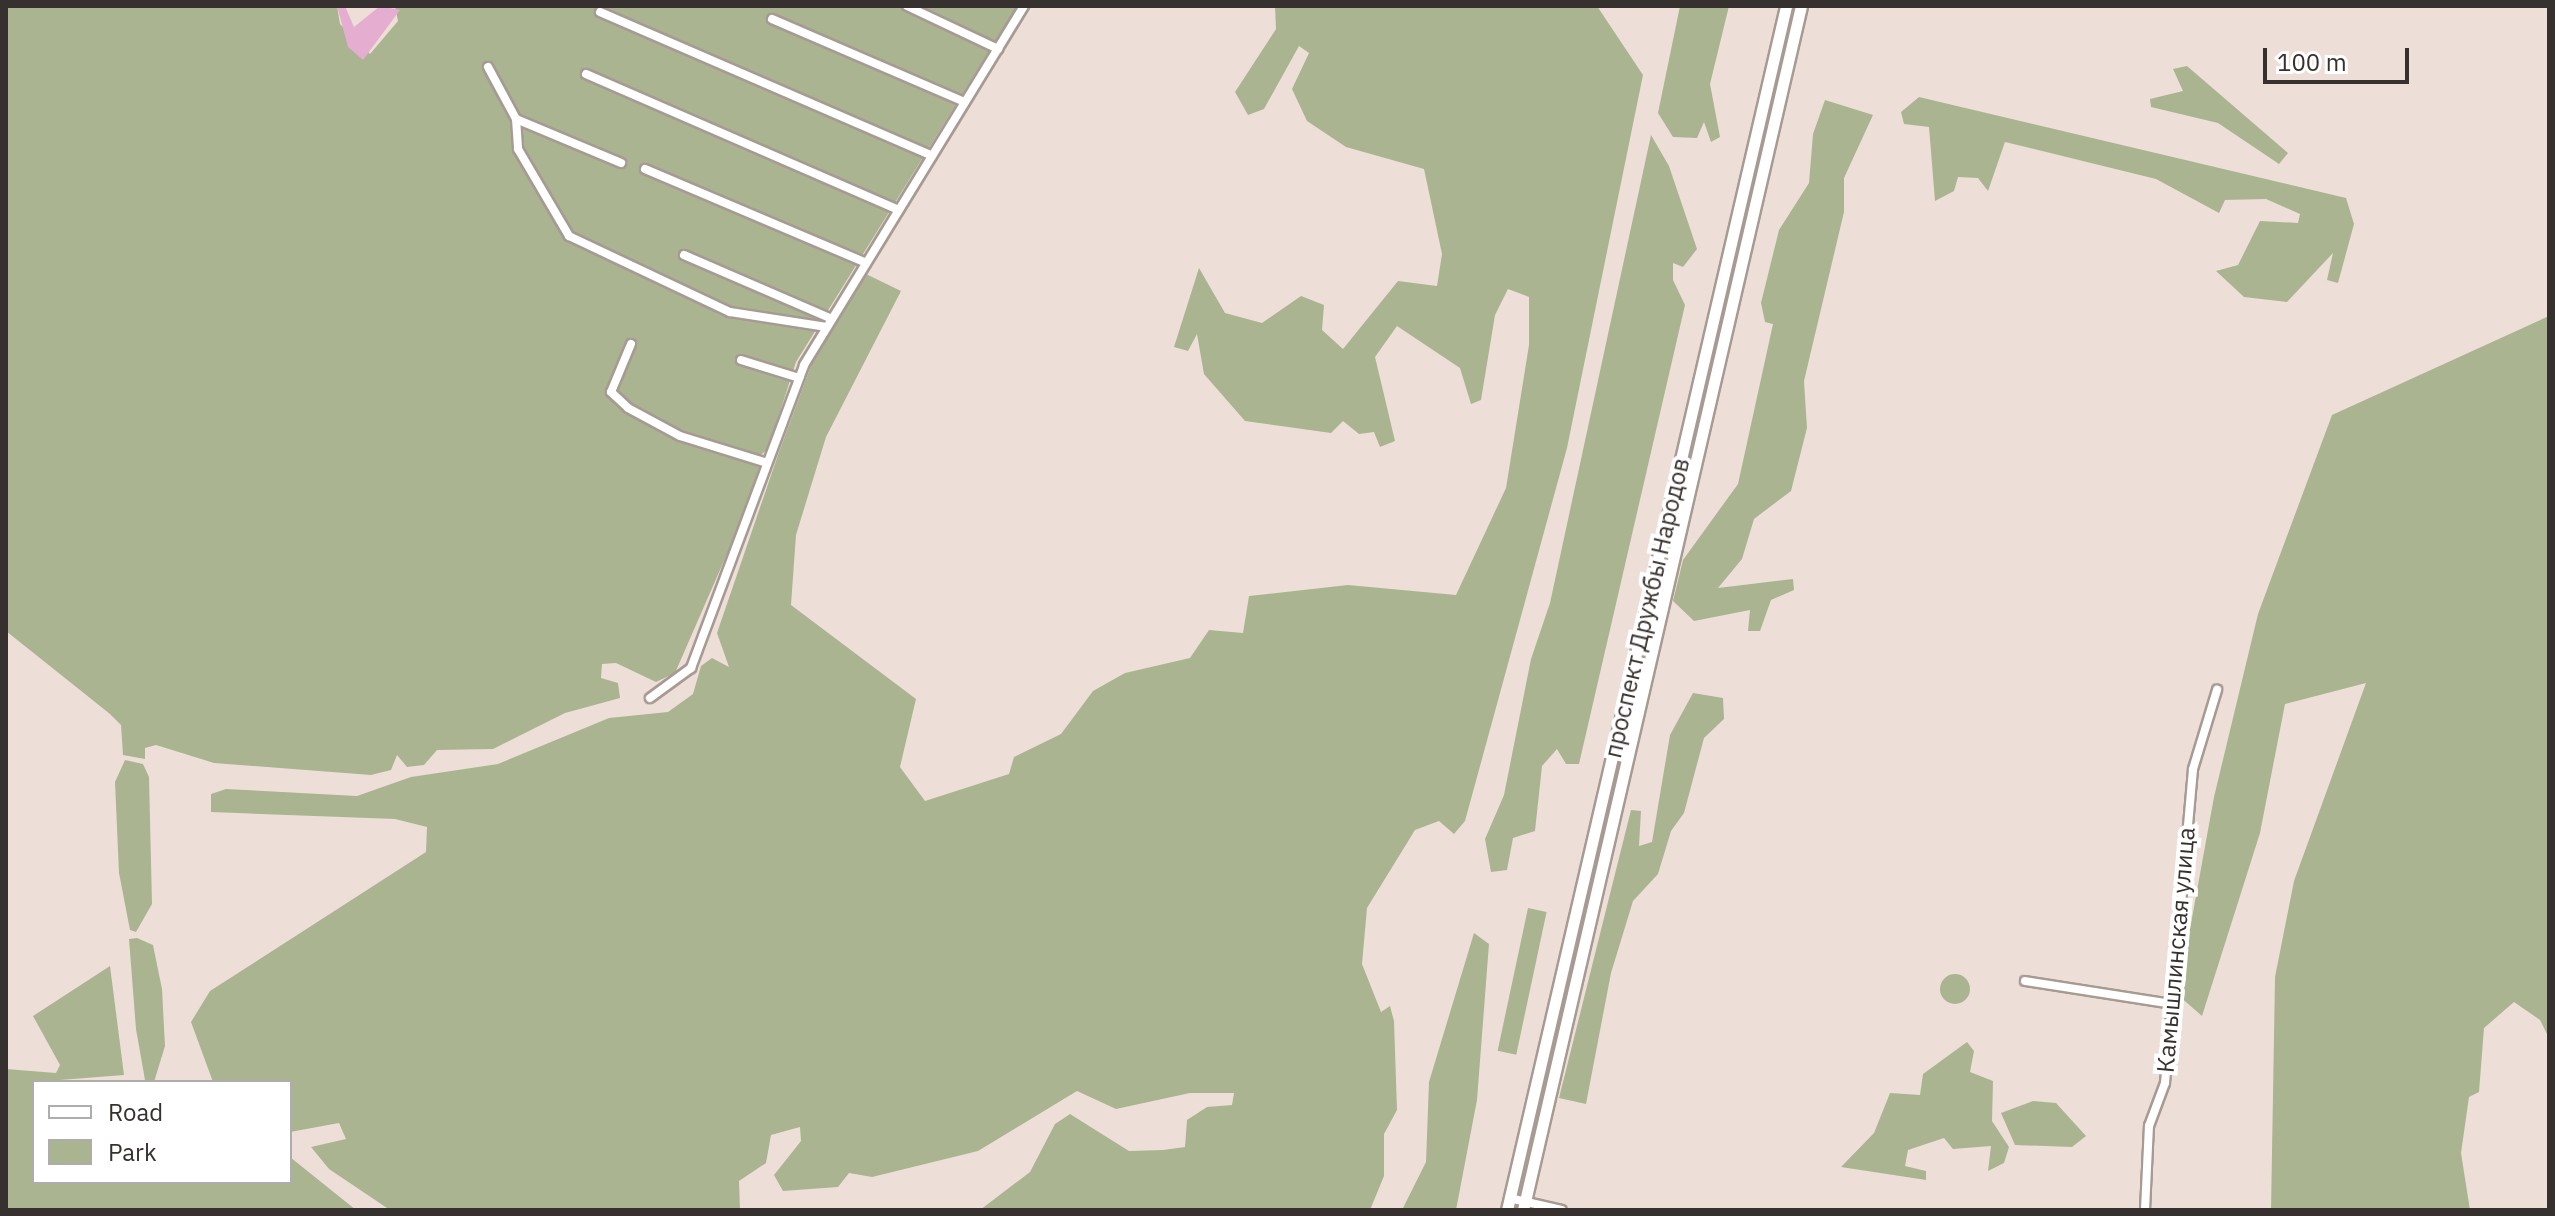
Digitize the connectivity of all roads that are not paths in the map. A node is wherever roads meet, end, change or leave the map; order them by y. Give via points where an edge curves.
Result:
1 (907, 6) edge
2 (1024, 6) edge
3 (1786, 6) edge
4 (1801, 6) edge
5 (600, 12) dead end
6 (772, 19) dead end
7 (998, 49) junction
8 (488, 67) dead end
9 (586, 74) dead end
10 (965, 102) junction
11 (516, 119) junction
12 (932, 156) junction
13 (621, 163) dead end
14 (645, 169) dead end
15 (899, 210) junction
16 (684, 255) dead end
17 (866, 263) junction
18 (830, 323) junction
19 (631, 344) dead end
20 (741, 360) dead end
21 (799, 378) junction
22 (767, 463) junction
23 (2217, 690) dead end
24 (650, 698) dead end
25 (2025, 981) dead end
26 (2172, 1004) junction
27 (1508, 1204) edge
28 (1524, 1206) edge
29 (1562, 1210) edge
30 (2145, 1210) edge

1 - 7 street
2 - 7 street
3 - 27 main road, проспект Дружбы Народов
4 - 28 main road, проспект Дружбы Народов
5 - 12 street
6 - 10 street
7 - 10 street
8 - 11 street
9 - 15 street
10 - 12 street
11 - 13 street
11 - 18 street via 518,149 569,236 730,312
12 - 15 street
14 - 17 street
15 - 17 street
16 - 18 street
17 - 18 street
18 - 21 street
19 - 22 street via 611,392 628,408 680,436
20 - 21 street
21 - 22 street
22 - 24 street via 691,668
23 - 26 street, Камышлинская улица via 2193,769
25 - 26 street
26 - 30 street, Камышлинская улица via 2165,1083 2149,1126
27 - 28 street
28 - 29 street

